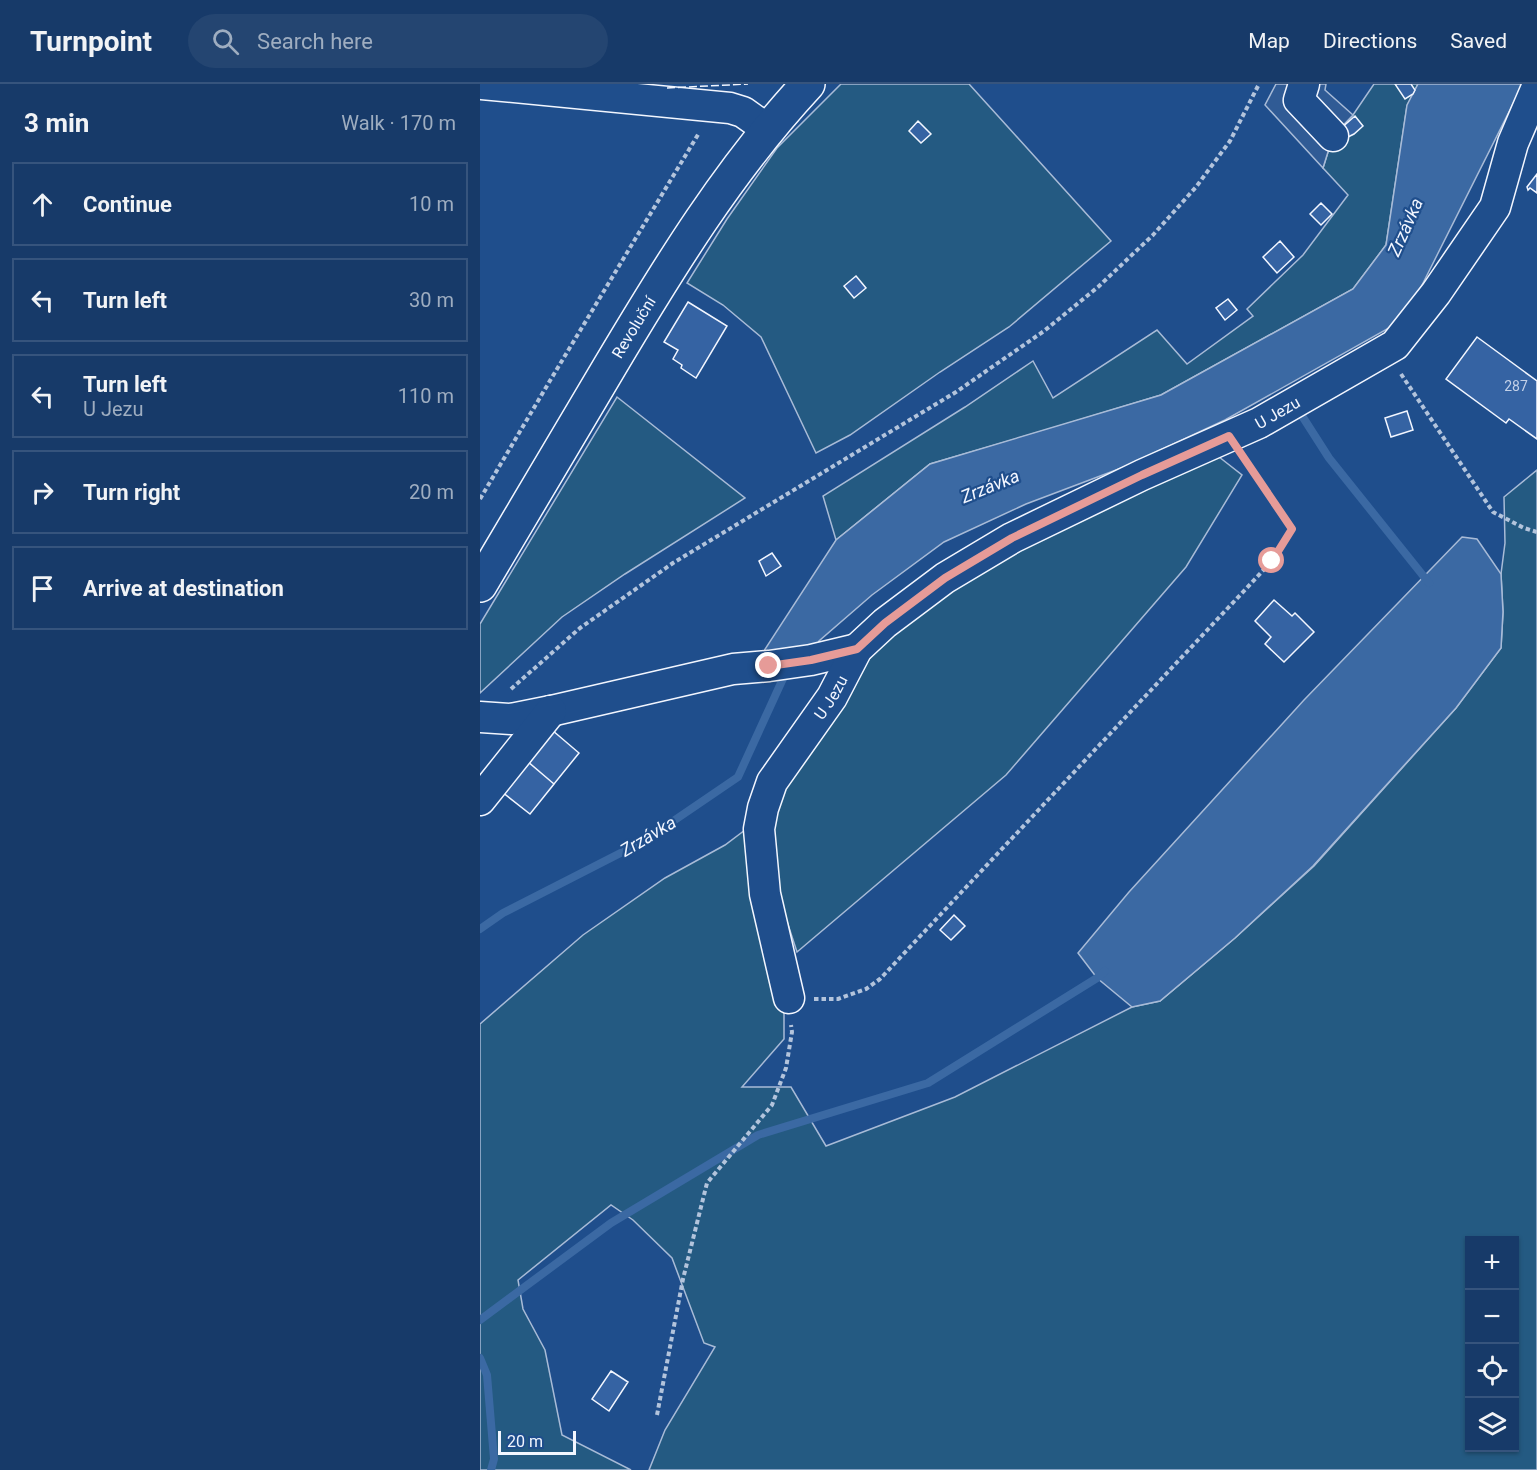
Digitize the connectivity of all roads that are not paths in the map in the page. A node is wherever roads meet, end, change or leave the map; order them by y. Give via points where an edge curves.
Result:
1 (482, 84) edge
2 (808, 84) edge
3 (1304, 84) edge
4 (1537, 87) edge
5 (767, 129) junction
6 (1333, 136) dead end
7 (480, 585) edge
8 (857, 649) junction
9 (551, 711) junction
10 (480, 717) edge
11 (480, 800) edge
12 (789, 998) road end

1 - 5 street via 715,106 740,110
2 - 5 main road, Revoluční
3 - 6 street via 1299,99
4 - 8 street, U Jezu via 1512,143 1494,207 1436,293 1395,345 1259,423 1012,538 945,578
5 - 7 main road, Revoluční via 678,255
8 - 9 street via 811,660 733,669
8 - 12 street, U Jezu via 832,697 772,782 763,808 759,829 765,894
9 - 10 street via 511,719
9 - 11 street

